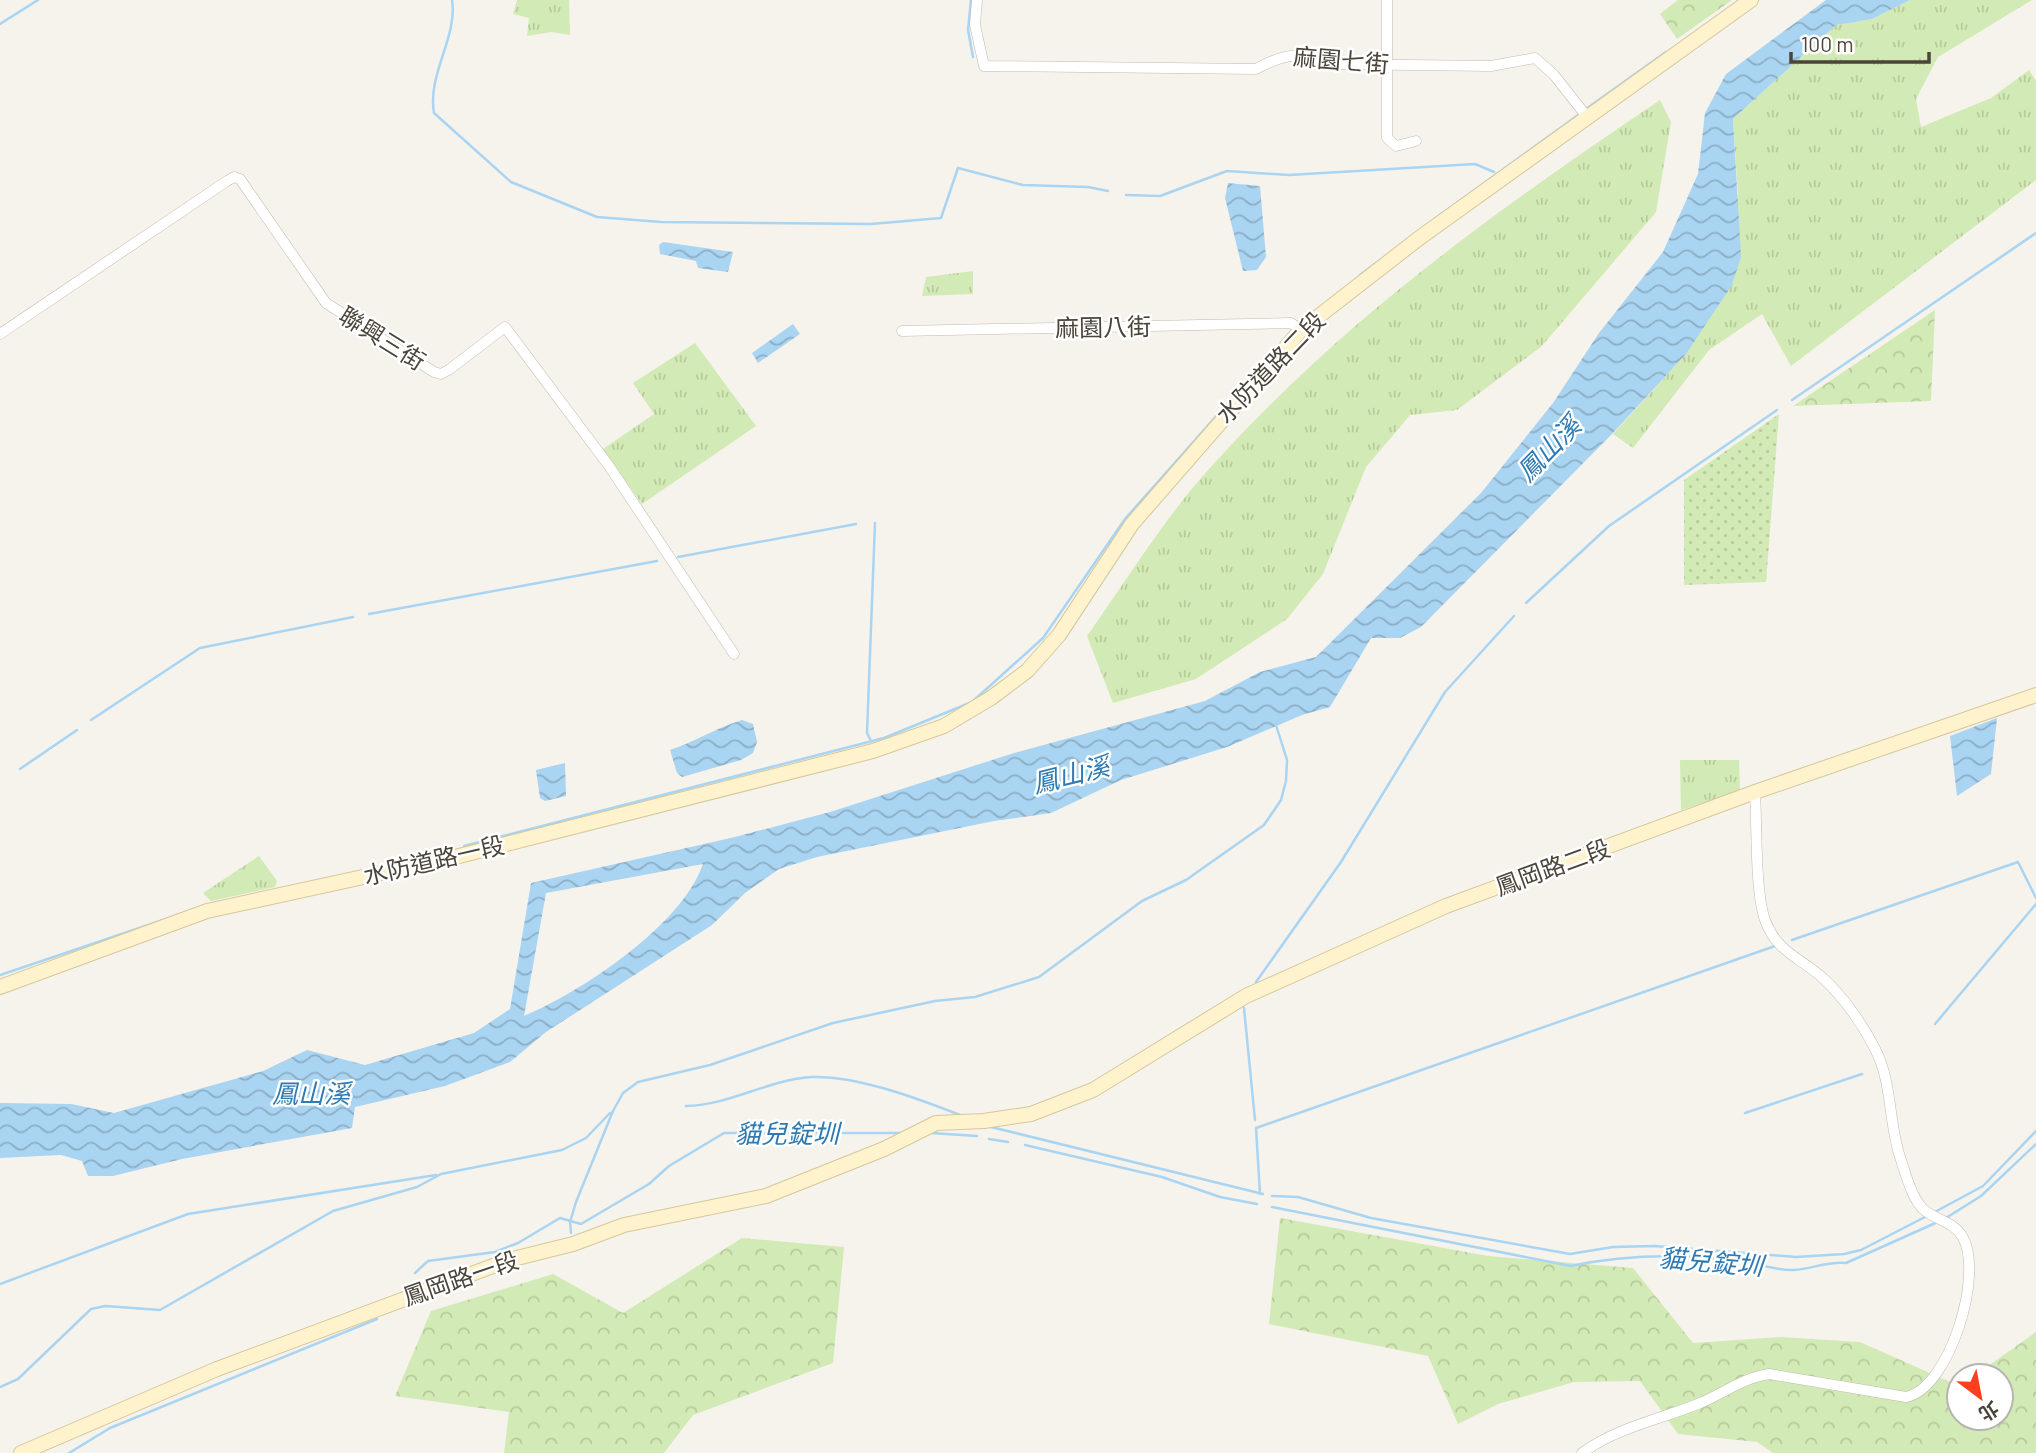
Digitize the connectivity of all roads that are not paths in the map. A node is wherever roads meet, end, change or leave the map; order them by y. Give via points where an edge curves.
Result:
1 (977, 0) edge
2 (1387, 0) edge
3 (1751, 0) edge
4 (1387, 66) junction
5 (1584, 113) junction
6 (1416, 141) dead end
7 (1296, 327) junction
8 (902, 331) dead end
9 (0, 334) edge
10 (734, 654) dead end
11 (2036, 695) edge
12 (873, 751) joint
13 (1755, 792) junction
14 (0, 987) edge
15 (1093, 1090) joint
16 (20, 1453) edge
17 (1582, 1453) edge

1 - 4 street, 麻園七街 via 975,25 984,66 1256,69 1279,57 1316,56 1329,64
2 - 4 street
3 - 5 street, 水防道路二段
4 - 5 street, 麻園七街 via 1491,66 1535,58
4 - 6 street via 1387,138 1396,146
5 - 7 street, 水防道路二段
7 - 8 street, 麻園八街
7 - 12 street, 水防道路二段 via 1132,524 1059,635 1027,671 944,726
9 - 10 street, 聯興三街 via 227,181 240,179 326,303 434,372 450,369 505,327 609,466
11 - 13 street, 鳳岡路二段
12 - 14 street, 水防道路一段 via 454,857 207,911
13 - 15 street, 鳳岡路二段 via 1394,928 1246,996
13 - 17 street via 1765,919 1780,947 1823,978 1875,1048 1895,1139 1923,1208 1962,1235 1968,1248 1966,1303 1955,1337 1927,1387 1916,1395 1769,1374 1750,1377
15 - 16 street, 鳳岡路一段 via 1031,1114 936,1124 766,1196 624,1226 452,1280 217,1369

